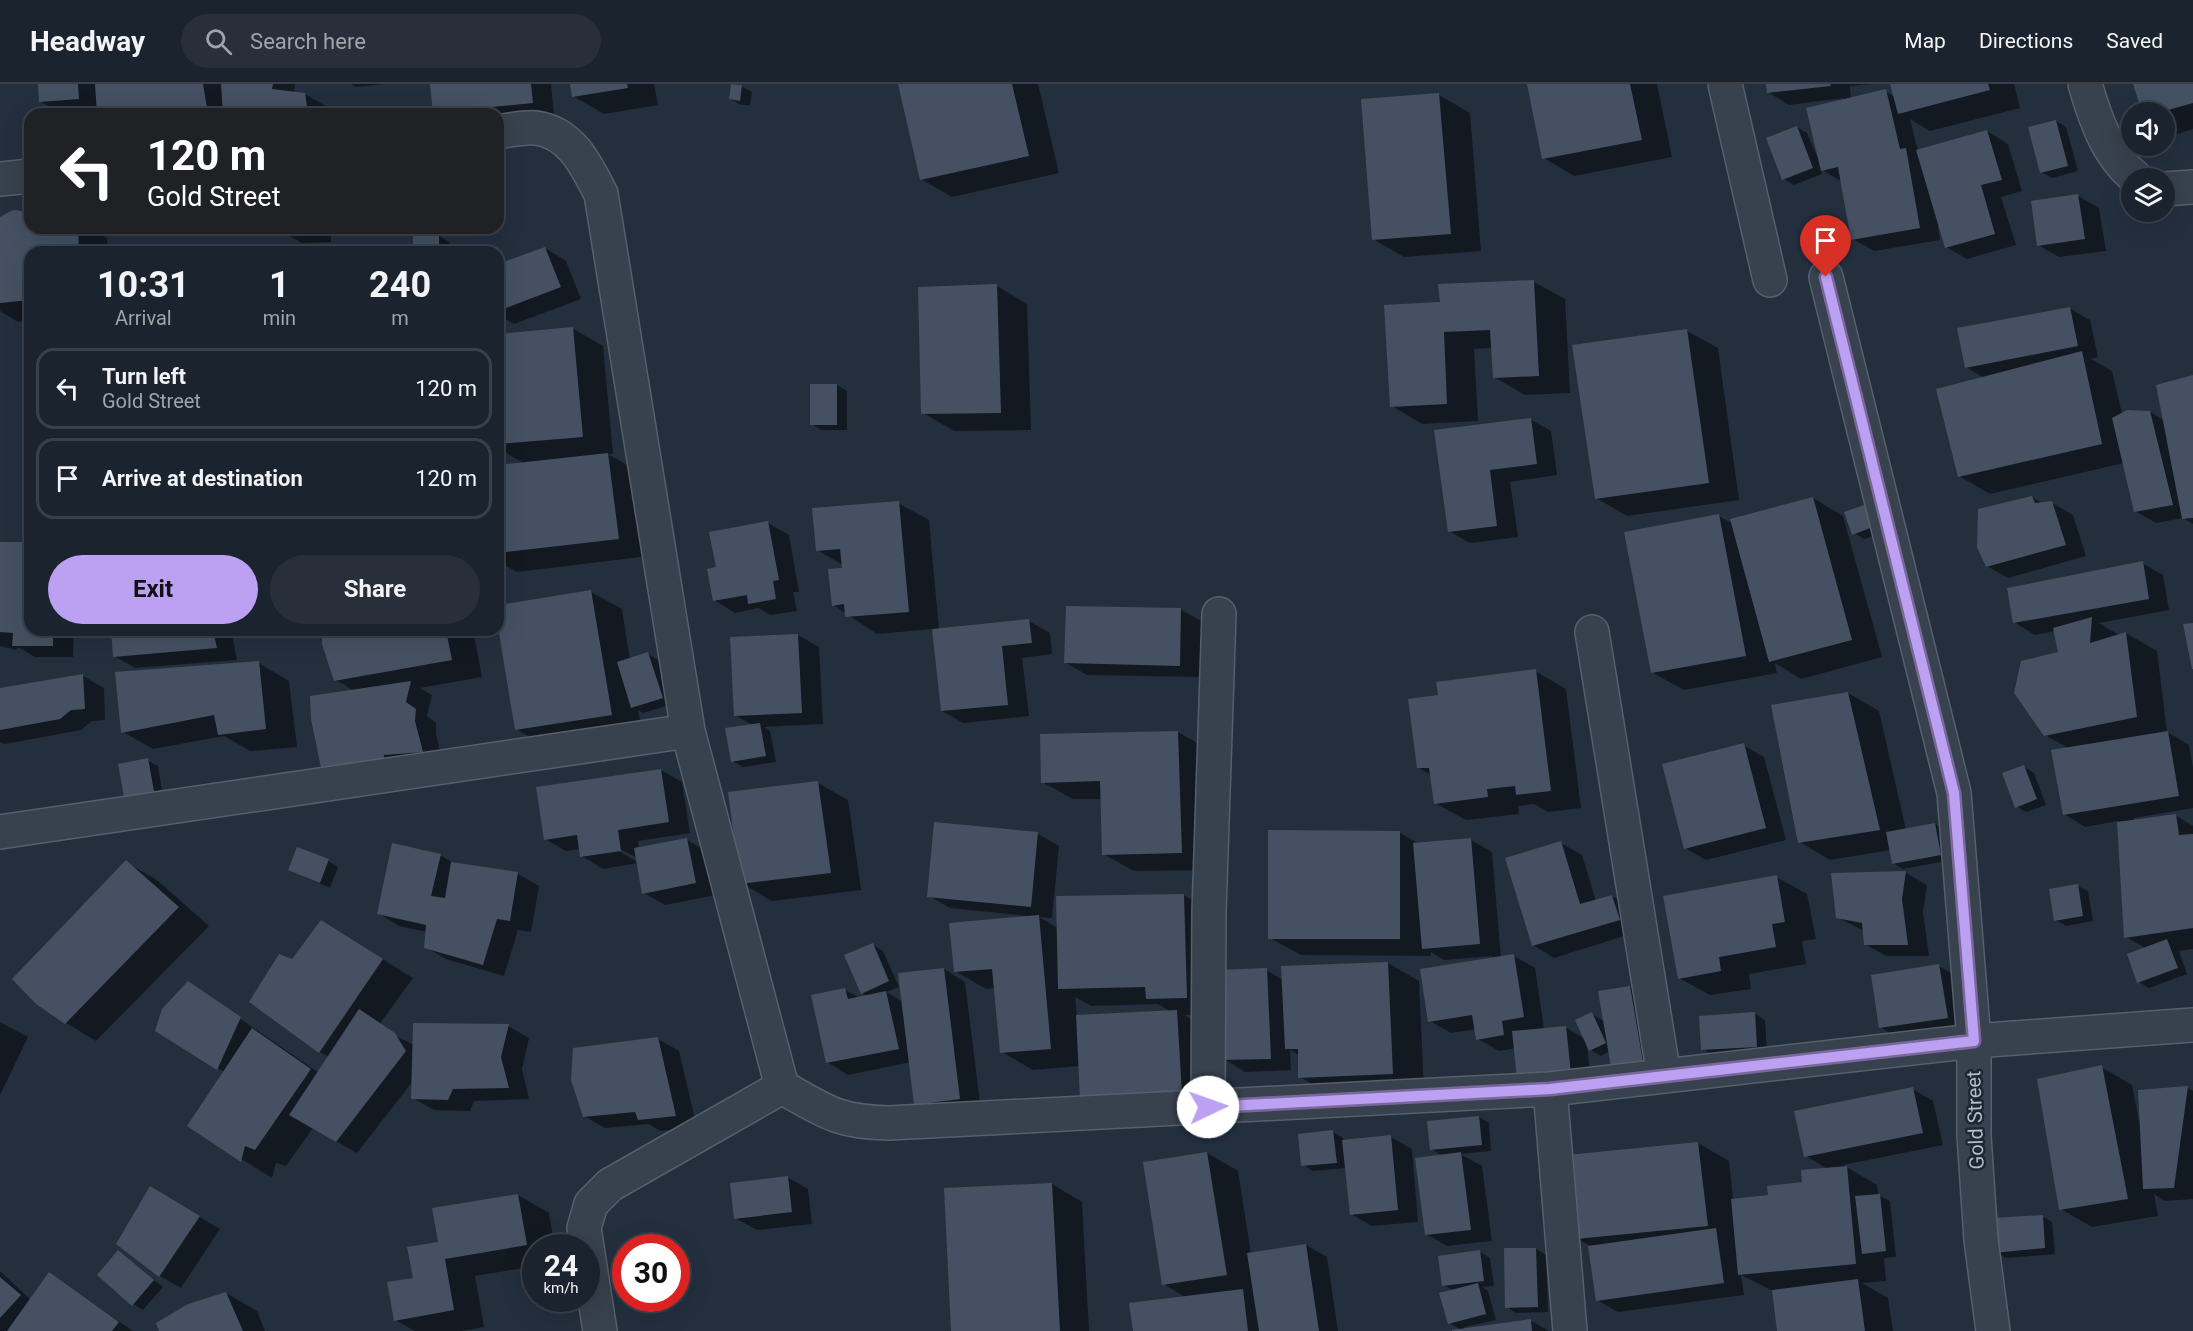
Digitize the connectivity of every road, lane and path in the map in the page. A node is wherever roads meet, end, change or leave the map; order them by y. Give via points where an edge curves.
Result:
1 (1725, 84) edge
2 (2085, 84) edge
3 (504, 131) edge
4 (2125, 168) edge
5 (24, 177) edge
6 (0, 179) edge
7 (2193, 187) edge
8 (2175, 188) edge
9 (1826, 277) dead end
10 (1770, 280) dead end
11 (1220, 614) dead end
12 (1592, 632) dead end
13 (688, 731) junction
14 (0, 832) edge
15 (2193, 1025) edge
16 (1974, 1041) junction
17 (1664, 1076) junction
18 (782, 1087) junction
19 (1550, 1089) junction
20 (1208, 1107) junction
21 (600, 1331) edge
22 (1570, 1331) edge
23 (1993, 1331) edge

1 - 10 street
2 - 4 street via 2099,131
3 - 13 street via 536,128 559,136 580,154 601,194
5 - 6 street
7 - 8 street
9 - 16 street, Gold Street via 1954,793
11 - 20 street via 1209,912
12 - 17 street
13 - 14 street
13 - 18 street
15 - 16 street
16 - 17 street
16 - 23 street, Gold Street via 1974,1136 1981,1240
17 - 19 street
18 - 20 street via 828,1113 854,1122
18 - 21 street via 610,1185 591,1204 584,1228
19 - 20 street
19 - 22 street

